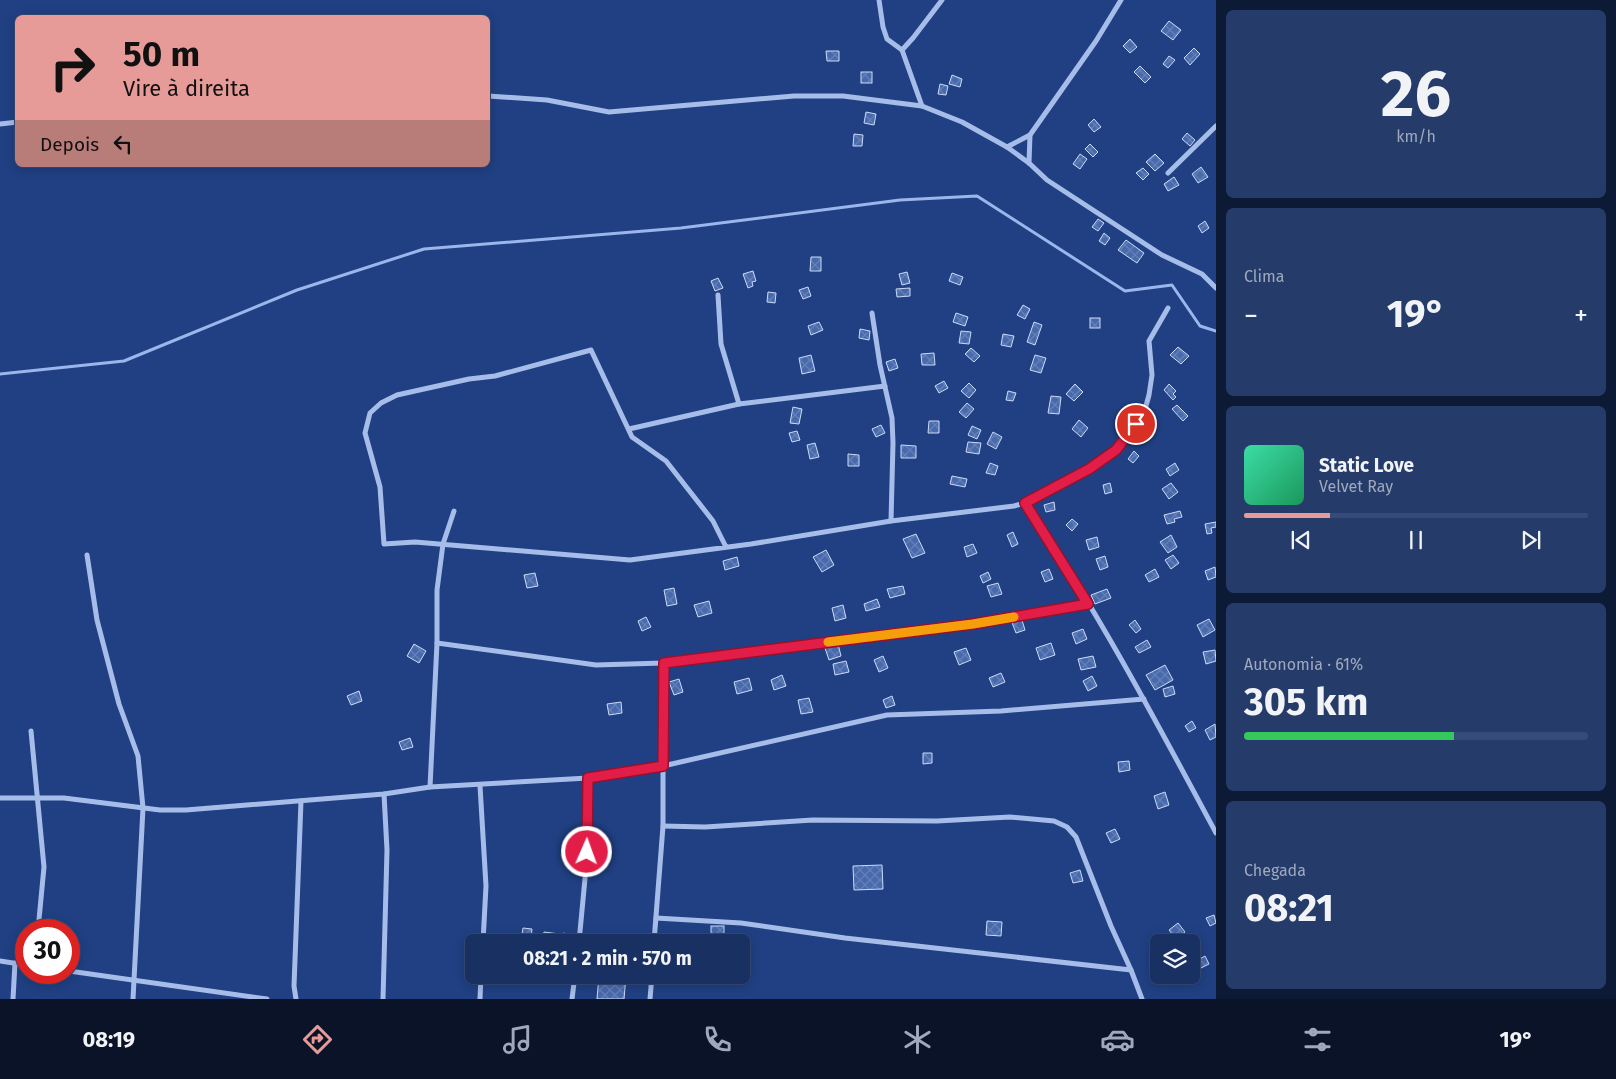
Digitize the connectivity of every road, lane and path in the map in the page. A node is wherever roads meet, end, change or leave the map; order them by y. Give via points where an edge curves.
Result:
1 (879, 0) edge
2 (942, 0) edge
3 (1121, 0) edge
4 (902, 50) junction
5 (490, 96) edge
6 (922, 106) junction
7 (15, 122) edge
8 (0, 124) edge
9 (1216, 126) edge
10 (1030, 135) junction
11 (1007, 146) junction
12 (1029, 163) junction
13 (1168, 172) dead end
14 (1216, 288) edge
15 (718, 295) dead end
16 (1168, 308) dead end
17 (872, 313) dead end
18 (885, 386) junction
19 (739, 404) junction
20 (629, 429) junction
21 (1025, 503) junction
22 (454, 511) dead end
23 (891, 521) junction
24 (443, 544) junction
25 (726, 547) junction
26 (87, 555) dead end
27 (1088, 604) junction
28 (437, 642) junction
29 (664, 663) junction
30 (1144, 699) junction
31 (31, 732) dead end
32 (663, 766) junction
33 (588, 778) junction
34 (480, 786) junction
35 (430, 787) junction
36 (384, 794) junction
37 (0, 798) edge
38 (38, 798) junction
39 (302, 801) junction
40 (143, 808) junction
41 (663, 826) junction
42 (1216, 833) edge
43 (656, 918) junction
44 (39, 919) edge
45 (483, 934) edge
46 (580, 934) edge
47 (655, 934) edge
48 (0, 961) edge
49 (15, 963) joint
50 (1131, 970) junction
51 (80, 972) edge
52 (135, 980) junction
53 (481, 984) edge
54 (574, 984) edge
55 (651, 984) edge
56 (212, 991) junction
57 (12, 999) edge
58 (134, 999) edge
59 (212, 999) edge
60 (267, 999) edge
61 (296, 999) edge
62 (383, 999) edge
63 (480, 999) edge
64 (572, 999) edge
65 (650, 999) edge
66 (1142, 999) edge

1 - 4 street via 887,39
2 - 4 street
3 - 10 street
4 - 6 street
5 - 6 street via 547,100 609,112 794,96 843,96
6 - 11 street via 962,122
7 - 8 street
9 - 13 street
10 - 11 street
10 - 12 street
11 - 12 street
12 - 14 street via 1047,180 1106,220 1162,255 1202,274
15 - 19 street via 721,344
16 - 21 street via 1150,341 1152,375 1149,395 1144,413 1136,424 1116,450 1089,469
17 - 18 street
18 - 19 street
18 - 23 street via 892,426
19 - 20 street
20 - 24 street via 591,350 495,376 397,395 381,403 370,413 365,433 380,488 384,544
20 - 25 street via 632,437 666,461 713,521
21 - 23 street
21 - 27 street
22 - 24 street
23 - 25 street
24 - 25 street via 630,560
24 - 28 street via 437,590
26 - 40 street via 97,620 119,704 138,756
27 - 29 street via 973,624
27 - 30 street
28 - 29 street via 596,665
28 - 35 street
29 - 32 street
30 - 32 street via 1001,711 887,716
30 - 42 street
31 - 38 street
32 - 33 street
32 - 41 street
33 - 34 street
33 - 46 street via 586,868
34 - 35 street
34 - 45 street via 486,886
35 - 36 street
36 - 39 street
36 - 62 street via 387,850
37 - 38 street
38 - 40 street
38 - 44 street via 44,867
39 - 40 street via 186,810
39 - 61 street
40 - 52 street
41 - 43 street
41 - 50 street via 705,827 813,820 1010,818 1054,821 1067,826 1076,837
43 - 47 street
43 - 50 street via 740,923
48 - 49 street
49 - 57 street
50 - 66 street
51 - 52 street
52 - 56 street
52 - 58 street
53 - 63 street
54 - 64 street
55 - 65 street
56 - 59 street
56 - 60 street

